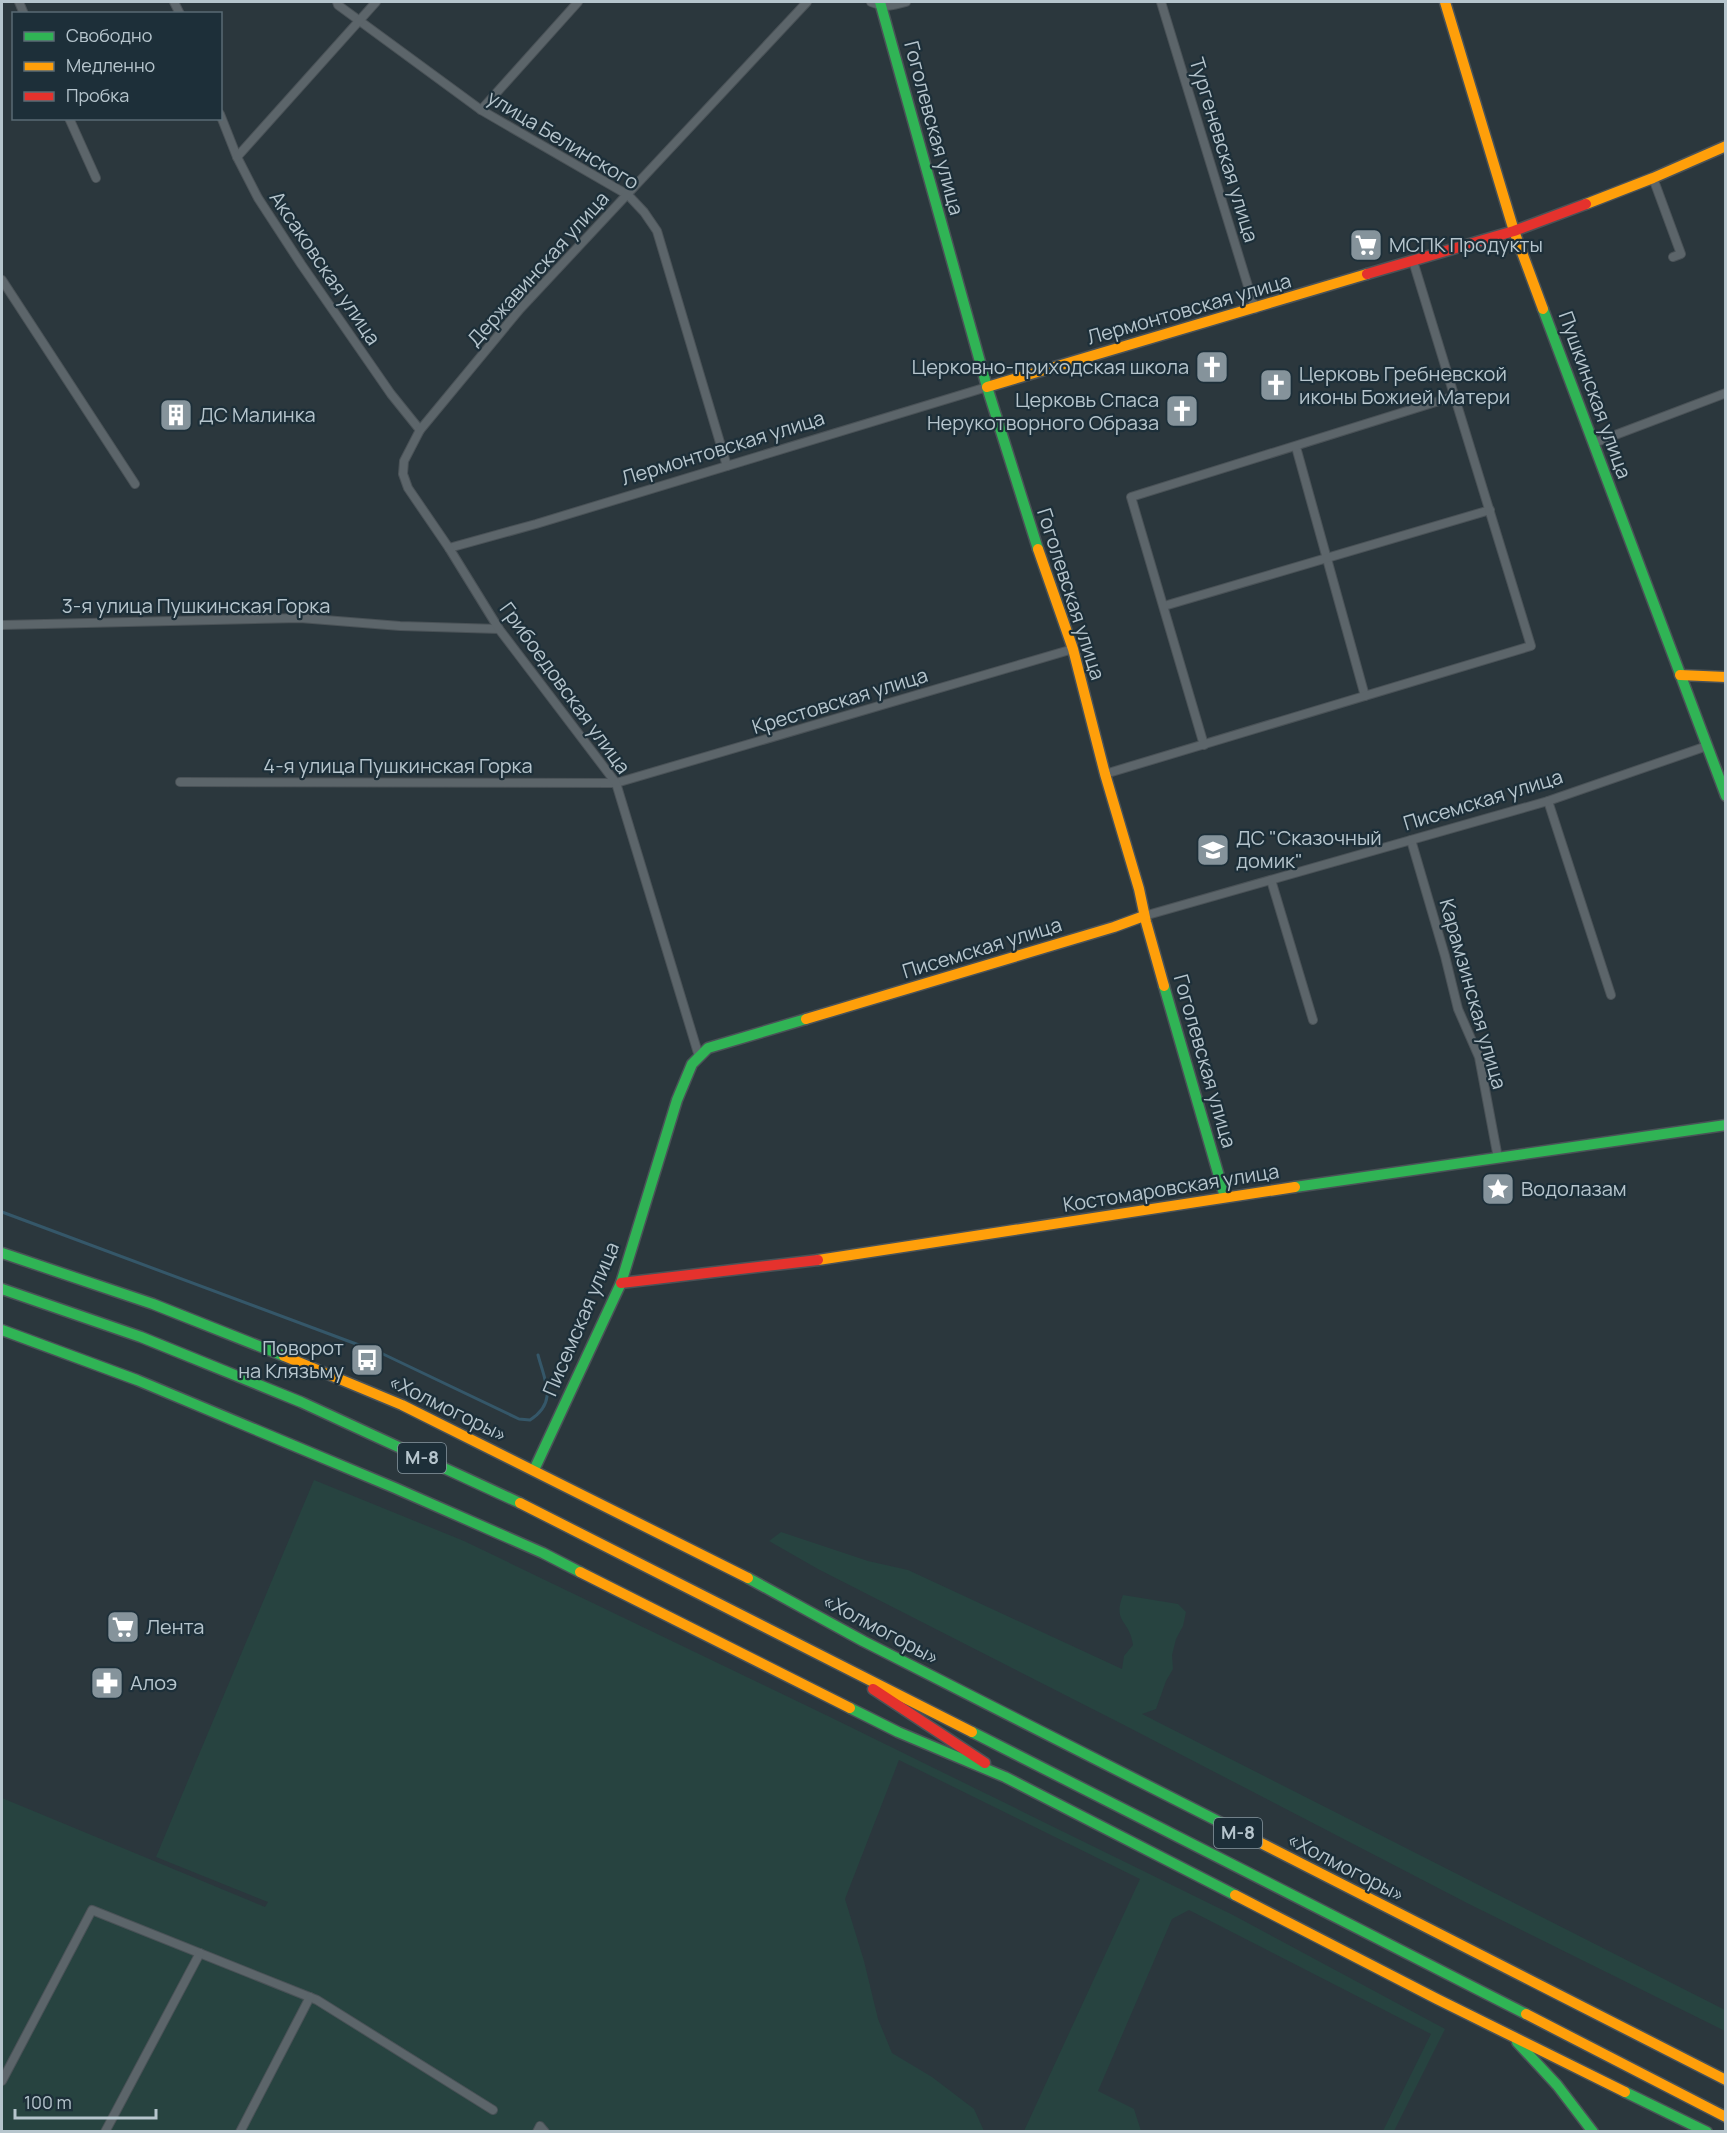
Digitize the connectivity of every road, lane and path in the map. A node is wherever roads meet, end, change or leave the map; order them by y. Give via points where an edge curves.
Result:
1 (337, 2) edge
2 (376, 2) edge
3 (578, 2) edge
4 (807, 2) edge
5 (871, 2) edge
6 (906, 2) edge
7 (1161, 2) edge
8 (1445, 2) edge
9 (881, 4) edge
10 (358, 20) junction
11 (481, 110) junction
12 (222, 119) edge
13 (70, 120) edge
14 (1725, 146) edge
15 (237, 157) junction
16 (96, 178) dead end
17 (1653, 178) junction
18 (628, 195) junction
19 (1514, 231) junction
20 (1673, 257) dead end
21 (1413, 261) junction
22 (2, 280) edge
23 (1255, 309) junction
24 (987, 387) junction
25 (1725, 393) edge
26 (1455, 396) junction
27 (420, 429) junction
28 (1594, 443) junction
29 (1296, 447) junction
30 (727, 466) junction
31 (135, 484) dead end
32 (1490, 510) junction
33 (449, 548) junction
34 (1327, 558) junction
35 (1164, 606) junction
36 (2, 625) edge
37 (499, 629) junction
38 (1072, 649) junction
39 (1680, 675) junction
40 (1725, 677) edge
41 (1365, 696) junction
42 (1204, 745) junction
43 (1707, 746) junction
44 (1105, 774) junction
45 (180, 782) dead end
46 (616, 783) junction
47 (1725, 796) edge
48 (1548, 801) junction
49 (1411, 840) junction
50 (1271, 880) junction
51 (1144, 916) junction
52 (1611, 995) dead end
53 (1313, 1020) dead end
54 (698, 1053) junction
55 (1725, 1125) edge
56 (1498, 1158) junction
57 (1225, 1197) junction
58 (2, 1253) edge
59 (621, 1283) junction
60 (2, 1289) edge
61 (2, 1330) edge
62 (534, 1470) junction
63 (829, 1659) junction
64 (1005, 1777) junction
65 (200, 1953) junction
66 (310, 1997) junction
67 (1511, 2035) junction
68 (1725, 2080) edge
69 (2, 2081) edge
70 (493, 2110) dead end
71 (1725, 2117) edge
72 (105, 2132) edge
73 (240, 2132) edge
74 (537, 2132) edge
75 (545, 2132) edge
76 (1593, 2132) edge
77 (1707, 2132) edge

1 - 10 street, улица Белинского
2 - 10 street
3 - 11 street
4 - 18 street, Державинская улица
5 - 9 street
6 - 9 street via 889,7
7 - 23 street, Тургеневская улица
8 - 19 main road, Пушкинская улица
9 - 24 main road, Гоголевская улица
10 - 11 street, улица Белинского
10 - 15 street
11 - 18 street, улица Белинского
12 - 15 street, Аксаковская улица
13 - 16 street
14 - 17 main road, Лермонтовская улица
15 - 27 street, Аксаковская улица via 258,198 301,264 391,394
17 - 19 main road, Лермонтовская улица
17 - 20 street via 1681,254
18 - 27 street, Державинская улица via 520,309
18 - 30 street, улица Белинского via 657,231
19 - 21 main road, Лермонтовская улица
19 - 28 main road, Пушкинская улица
21 - 23 main road, Лермонтовская улица
21 - 26 street
22 - 31 street
23 - 24 main road, Лермонтовская улица
24 - 30 street, Лермонтовская улица
24 - 38 main road, Гоголевская улица
25 - 28 street
26 - 29 street
26 - 32 street
27 - 33 street, Грибоедовская улица via 404,461 403,474 408,488
28 - 39 main road, Пушкинская улица
29 - 34 street
29 - 35 street via 1131,497
30 - 33 street, Лермонтовская улица
32 - 34 street
32 - 41 street via 1531,646
33 - 37 street, Грибоедовская улица
34 - 35 street
34 - 41 street
35 - 42 street
36 - 37 street, 3-я улица Пушкинская Горка via 300,618
37 - 46 street, Грибоедовская улица
38 - 44 main road, Гоголевская улица
38 - 46 street, Крестовская улица
39 - 40 main road
39 - 43 main road, Пушкинская улица
41 - 42 street
42 - 44 street
43 - 47 main road, Пушкинская улица
43 - 48 street, Писемская улица
44 - 51 main road, Гоголевская улица
45 - 46 street, 4-я улица Пушкинская Горка
46 - 54 street, Грибоедовская улица
48 - 49 street, Писемская улица
48 - 52 street
49 - 50 street, Писемская улица
49 - 56 street, Карамзинская улица via 1458,1009 1479,1057
50 - 51 street, Писемская улица
50 - 53 street
51 - 54 main road, Писемская улица
51 - 57 main road, Гоголевская улица
54 - 59 main road, Писемская улица via 677,1100
55 - 56 main road, Костомаровская улица
56 - 57 main road, Костомаровская улица
57 - 59 main road, Костомаровская улица via 897,1248
58 - 62 main road, «Холмогоры» / М-8 via 236,1336 402,1405
59 - 62 main road, Писемская улица
60 - 63 main road, М-8 via 141,1337 301,1402 513,1500
61 - 64 main road via 137,1380 543,1553 898,1732
62 - 68 main road, «Холмогоры» / М-8
63 - 64 main road
63 - 71 main road, М-8
64 - 67 main road
65 - 66 street
65 - 69 street via 92,1910
65 - 72 street
66 - 70 street
66 - 73 street
67 - 76 main road via 1571,2100
67 - 77 main road
74 - 75 street via 540,2126

